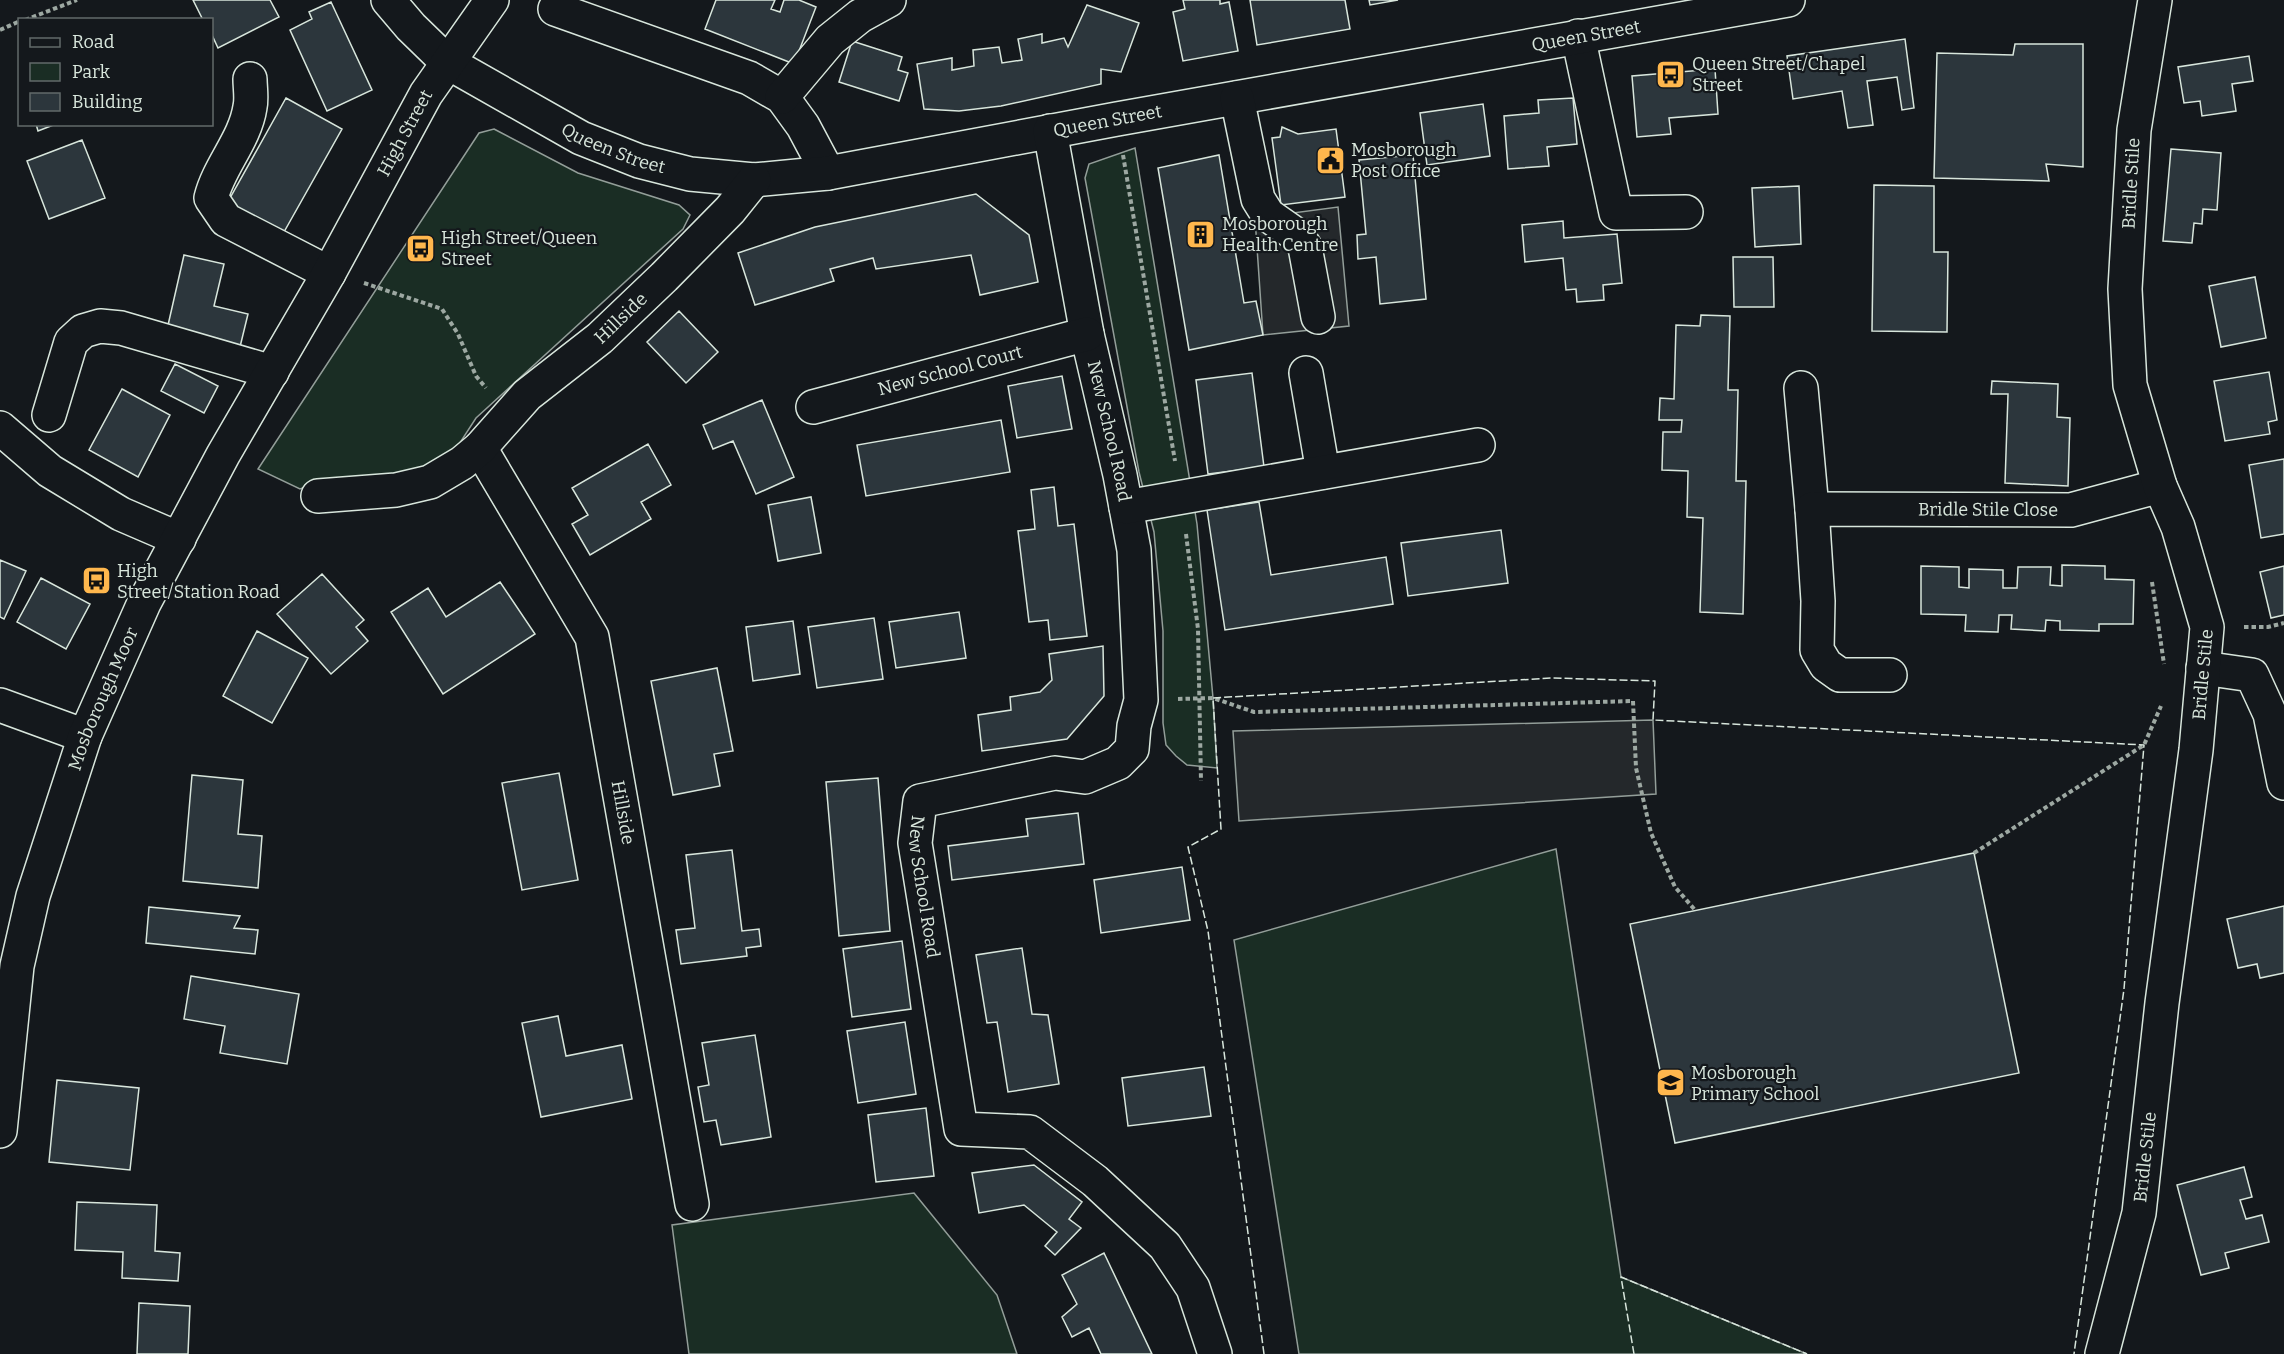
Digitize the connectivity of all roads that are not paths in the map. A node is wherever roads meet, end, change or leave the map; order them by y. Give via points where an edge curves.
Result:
1 (388, 0) edge
2 (492, 0) edge
3 (889, 0) edge
4 (1788, 0) edge
5 (2155, 0) edge
6 (555, 9) dead end
7 (1578, 36) junction
8 (447, 62) junction
9 (250, 79) dead end
10 (782, 97) junction
11 (1237, 98) junction
12 (1050, 131) junction
13 (828, 173) junction
14 (754, 180) junction
15 (1686, 212) dead end
16 (329, 273) junction
17 (1318, 317) dead end
18 (1087, 333) junction
19 (272, 372) junction
20 (1306, 373) dead end
21 (1801, 388) dead end
22 (813, 406) dead end
23 (49, 415) dead end
24 (0, 428) edge
25 (1478, 445) dead end
26 (480, 448) junction
27 (1323, 472) junction
28 (2160, 486) junction
29 (318, 496) dead end
30 (1125, 507) junction
31 (1812, 509) junction
32 (179, 539) junction
33 (2203, 668) junction
34 (1890, 675) dead end
35 (0, 705) edge
36 (85, 736) junction
37 (2284, 783) edge
38 (0, 1131) edge
39 (692, 1204) dead end
40 (1215, 1354) edge
41 (2102, 1354) edge

1 - 8 street, Queen Street
2 - 8 street, High Street
3 - 10 street via 831,39
4 - 7 street, Queen Street
5 - 28 street, Bridle Stile via 2134,130 2125,289 2130,385
6 - 10 street via 748,78
7 - 11 street, Queen Street
7 - 15 street via 1616,213
8 - 14 street, Queen Street via 581,138 639,161 690,174
8 - 16 street, High Street via 407,127
9 - 16 street via 250,107 242,133 215,181 211,198 226,220
10 - 13 street
11 - 12 street, Queen Street
11 - 17 street via 1258,200 1268,215 1299,236 1305,247
12 - 13 street, Queen Street
12 - 18 street, New School Road
13 - 14 street, Queen Street
14 - 26 street, Hillside via 664,277 600,338 527,395
16 - 19 street, Mosborough Moor
18 - 22 street, New School Court
18 - 30 street, New School Road
19 - 23 street via 121,328 100,326 83,331 71,342
19 - 32 street, Mosborough Moor
20 - 27 street
21 - 31 street
24 - 32 street via 50,471 121,514
25 - 27 street
26 - 29 street, Hillside via 430,482 396,490
26 - 39 street, Hillside via 592,637
27 - 30 street
28 - 31 street, Bridle Stile Close via 2071,510
28 - 33 street, Bridle Stile via 2178,527 2207,627
30 - 40 street, New School Road via 1134,550 1141,700 1132,748 1118,763 1085,777 1055,773 920,801 915,843 961,1129 1030,1132 1095,1181 1165,1246 1193,1288
31 - 34 street via 1818,650 1826,664 1840,675
32 - 36 street, Mosborough Moor via 144,603
33 - 37 street via 2252,675 2270,714
33 - 41 street, Bridle Stile via 2139,1213
35 - 36 street
36 - 38 street, Mosborough Moor via 33,896 17,966

